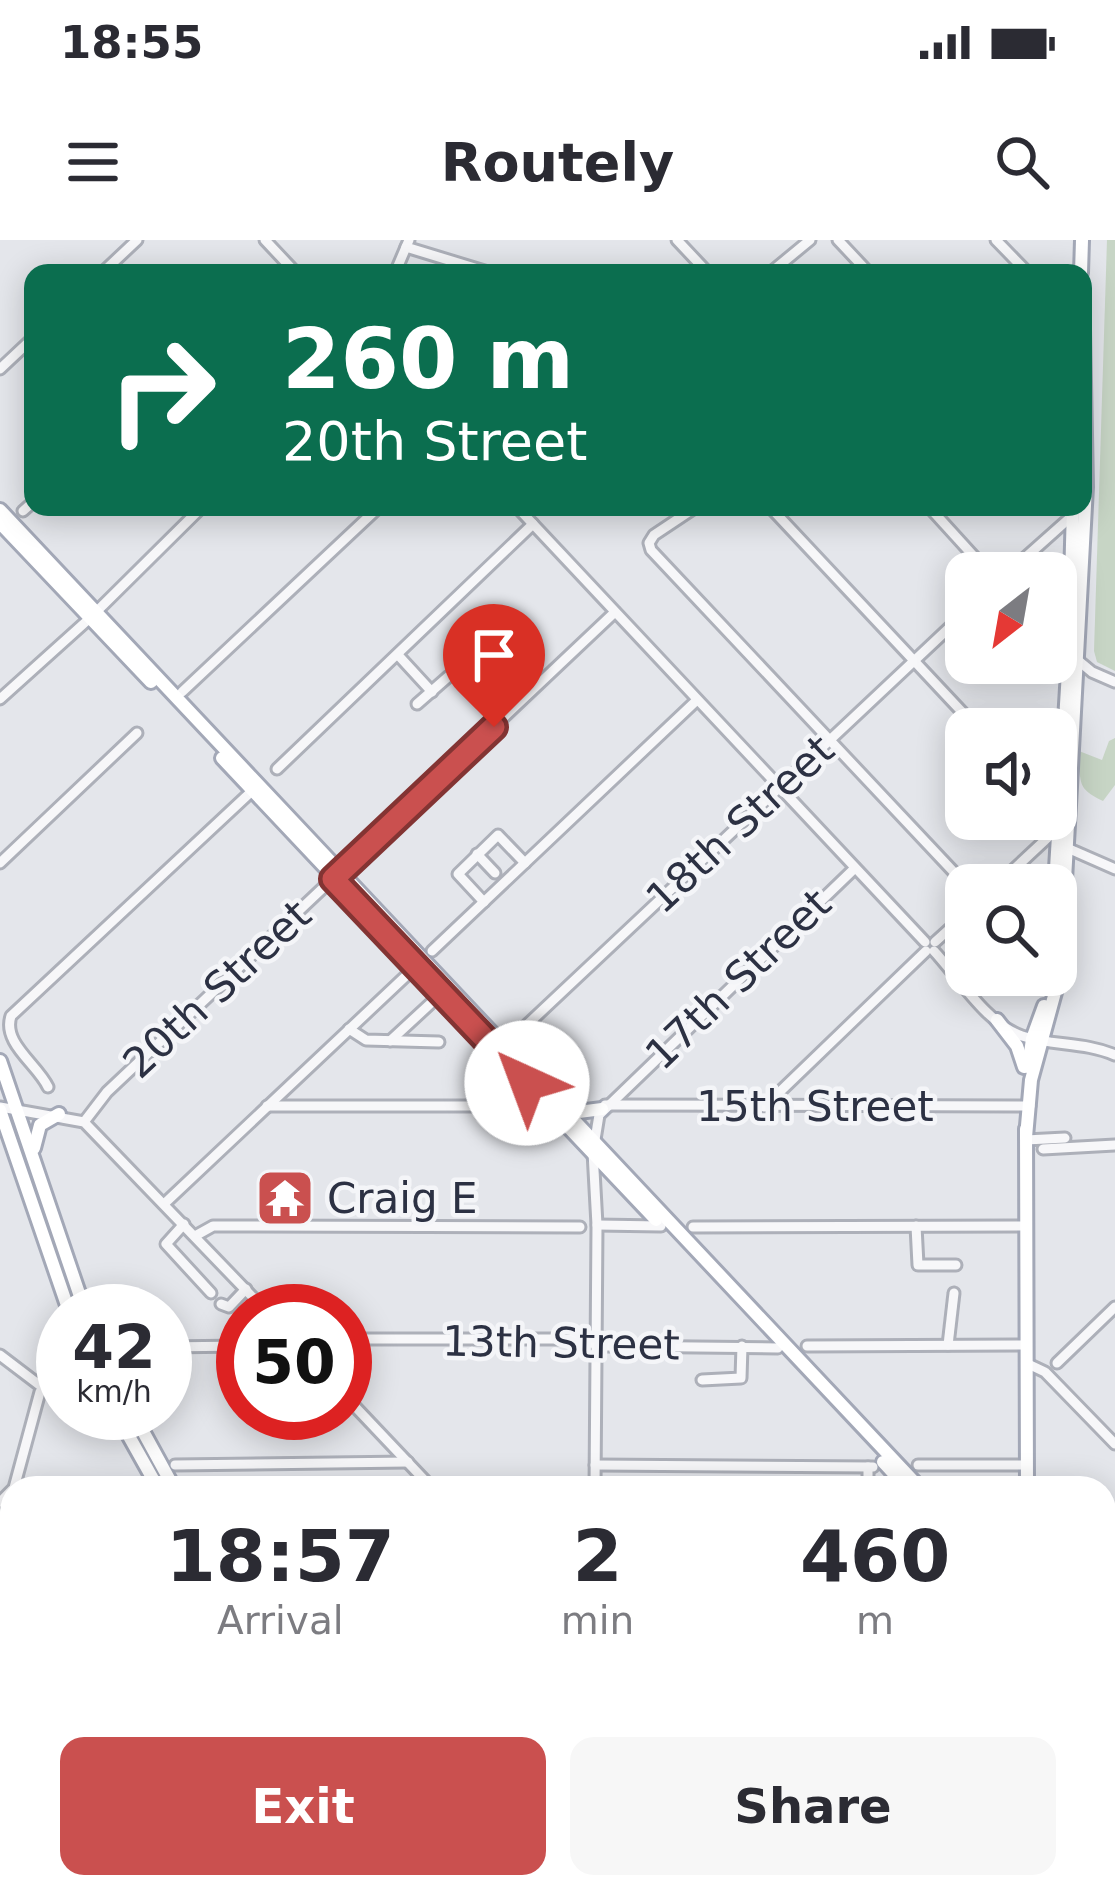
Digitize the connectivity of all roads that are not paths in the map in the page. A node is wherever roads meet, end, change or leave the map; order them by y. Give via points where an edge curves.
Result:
1 (137, 240) edge
2 (266, 240) edge
3 (677, 240) edge
4 (810, 240) edge
5 (838, 240) edge
6 (996, 240) edge
7 (408, 244) edge
8 (1018, 263) edge
9 (112, 264) edge
10 (288, 264) edge
11 (465, 264) edge
12 (700, 264) edge
13 (781, 264) edge
14 (860, 264) edge
15 (24, 346) edge
16 (0, 369) edge
17 (0, 510) edge
18 (193, 516) edge
19 (369, 516) edge
20 (525, 516) edge
21 (682, 516) edge
22 (778, 516) edge
23 (937, 516) edge
24 (1069, 516) edge
25 (1075, 516) edge
26 (1080, 516) edge
27 (0, 523) edge
28 (533, 524) junction
29 (970, 552) edge
30 (1030, 552) edge
31 (1073, 552) edge
32 (1077, 578) edge
33 (91, 612) junction
34 (615, 612) junction
35 (945, 632) edge
36 (398, 655) junction
37 (1077, 660) edge
38 (915, 661) junction
39 (449, 676) dead end
40 (1115, 682) edge
41 (182, 692) dead end
42 (432, 692) junction
43 (0, 699) edge
44 (697, 700) junction
45 (417, 704) dead end
46 (959, 708) edge
47 (137, 733) dead end
48 (829, 740) junction
49 (277, 769) dead end
50 (779, 788) junction
51 (252, 791) junction
52 (1045, 840) edge
53 (1059, 840) edge
54 (1060, 840) edge
55 (1040, 844) junction
56 (1060, 849) junction
57 (477, 854) junction
58 (0, 863) edge
59 (525, 863) junction
60 (946, 864) edge
61 (1019, 864) edge
62 (1058, 864) edge
63 (855, 868) junction
64 (1115, 869) edge
65 (495, 873) dead end
66 (337, 876) junction
67 (484, 902) junction
68 (945, 933) edge
69 (930, 947) junction
70 (432, 951) dead end
71 (408, 974) dead end
72 (1048, 996) edge
73 (430, 1004) dead end
74 (413, 1020) junction
75 (997, 1020) junction
76 (349, 1029) junction
77 (514, 1037) dead end
78 (1037, 1040) junction
79 (390, 1041) junction
80 (1115, 1055) edge
81 (0, 1061) edge
82 (1026, 1080) junction
83 (48, 1087) dead end
84 (267, 1106) junction
85 (533, 1106) dead end
86 (1027, 1106) junction
87 (604, 1107) junction
88 (764, 1107) junction
89 (0, 1108) edge
90 (15, 1108) junction
91 (570, 1113) junction
92 (58, 1114) junction
93 (84, 1122) junction
94 (1026, 1138) junction
95 (1062, 1141) junction
96 (1115, 1145) edge
97 (594, 1146) junction
98 (1043, 1149) dead end
99 (38, 1176) junction
100 (164, 1204) junction
101 (184, 1225) junction
102 (597, 1226) junction
103 (662, 1226) junction
104 (916, 1226) junction
105 (1027, 1226) junction
106 (580, 1227) dead end
107 (693, 1227) dead end
108 (195, 1236) junction
109 (956, 1265) dead end
110 (60, 1284) edge
111 (76, 1284) edge
112 (241, 1284) edge
113 (211, 1293) dead end
114 (954, 1293) dead end
115 (1115, 1307) edge
116 (372, 1340) edge
117 (595, 1343) junction
118 (948, 1345) junction
119 (1027, 1345) junction
120 (747, 1346) junction
121 (807, 1346) dead end
122 (778, 1348) junction
123 (0, 1355) edge
124 (1026, 1363) junction
125 (1057, 1363) dead end
126 (702, 1379) dead end
127 (36, 1382) edge
128 (36, 1408) edge
129 (372, 1424) edge
130 (131, 1440) edge
131 (148, 1440) edge
132 (1115, 1444) edge
133 (408, 1462) junction
134 (175, 1465) dead end
135 (919, 1465) dead end
136 (1026, 1465) junction
137 (596, 1466) junction
138 (17, 1476) edge
139 (151, 1476) edge
140 (167, 1476) edge
141 (421, 1476) edge
142 (596, 1476) edge
143 (870, 1476) edge
144 (896, 1476) edge
145 (909, 1476) edge
146 (1026, 1476) edge

1 - 9 street
2 - 10 street
3 - 12 street
4 - 13 street
5 - 14 street
6 - 8 street
7 - 11 street
15 - 16 street
17 - 33 main road
18 - 33 street
19 - 41 street
20 - 28 street
21 - 48 street via 649,543
22 - 38 street
23 - 29 street
24 - 30 street
25 - 31 main road
26 - 32 main road
27 - 33 main road
28 - 34 street
28 - 36 street
33 - 43 street
33 - 51 main road
33 - 66 main road
34 - 44 street
34 - 66 street, 20th Street
35 - 38 street, 18th Street
36 - 42 street
36 - 49 street
37 - 40 street
38 - 46 street
38 - 48 street, 18th Street
39 - 42 street
42 - 45 street
44 - 50 street
44 - 59 street
47 - 58 street
48 - 50 street, 18th Street
48 - 60 street
50 - 63 street
50 - 77 street, 18th Street
51 - 66 main road
51 - 83 street via 11,1016 10,1036
52 - 55 street
53 - 56 main road
54 - 56 main road
55 - 56 main road
55 - 61 street
56 - 62 main road
56 - 64 street
56 - 78 main road via 1060,974
57 - 59 street via 498,836
57 - 65 street
57 - 67 street via 458,874
59 - 67 street
63 - 69 street
63 - 87 street, 17th Street
66 - 91 main road
66 - 93 street, 20th Street
66 - 97 main road
67 - 70 street
68 - 69 street
69 - 75 street
69 - 88 street
71 - 76 street
72 - 78 main road
73 - 74 street
74 - 79 street
74 - 79 street via 436,1041
75 - 78 street
75 - 82 main road via 1020,1052
76 - 79 street
76 - 84 street
78 - 80 street
78 - 82 main road
78 - 86 main road
81 - 90 main road
82 - 86 main road
84 - 85 street
84 - 100 street
86 - 88 street, 15th Street
86 - 94 main road
87 - 88 street, 15th Street
87 - 91 main road
87 - 97 street
89 - 90 street
89 - 110 main road
90 - 92 street
90 - 99 main road
91 - 97 main road
92 - 93 street
92 - 99 main road via 36,1130
93 - 100 street
94 - 95 street
94 - 105 main road
95 - 96 street
95 - 98 street
97 - 102 street
97 - 103 main road
97 - 145 main road
99 - 111 main road
100 - 101 street
101 - 108 street
101 - 113 street via 166,1244
102 - 103 street
102 - 117 street
103 - 122 main road
104 - 105 street
104 - 107 street
104 - 109 street via 918,1265
105 - 119 main road
106 - 108 street via 221,1226
108 - 112 street
114 - 118 street
115 - 125 street
116 - 117 street, 13th Street
117 - 120 street, 13th Street
117 - 137 street
118 - 119 street
118 - 121 street
119 - 124 main road
120 - 122 street, 13th Street
120 - 126 street via 741,1378
122 - 144 main road
123 - 127 street
124 - 132 street via 1050,1376
124 - 136 main road
128 - 138 street
129 - 133 street
130 - 139 main road
131 - 140 main road
133 - 134 street
133 - 141 street
135 - 136 street
136 - 146 main road
137 - 142 street
137 - 143 street via 871,1467

